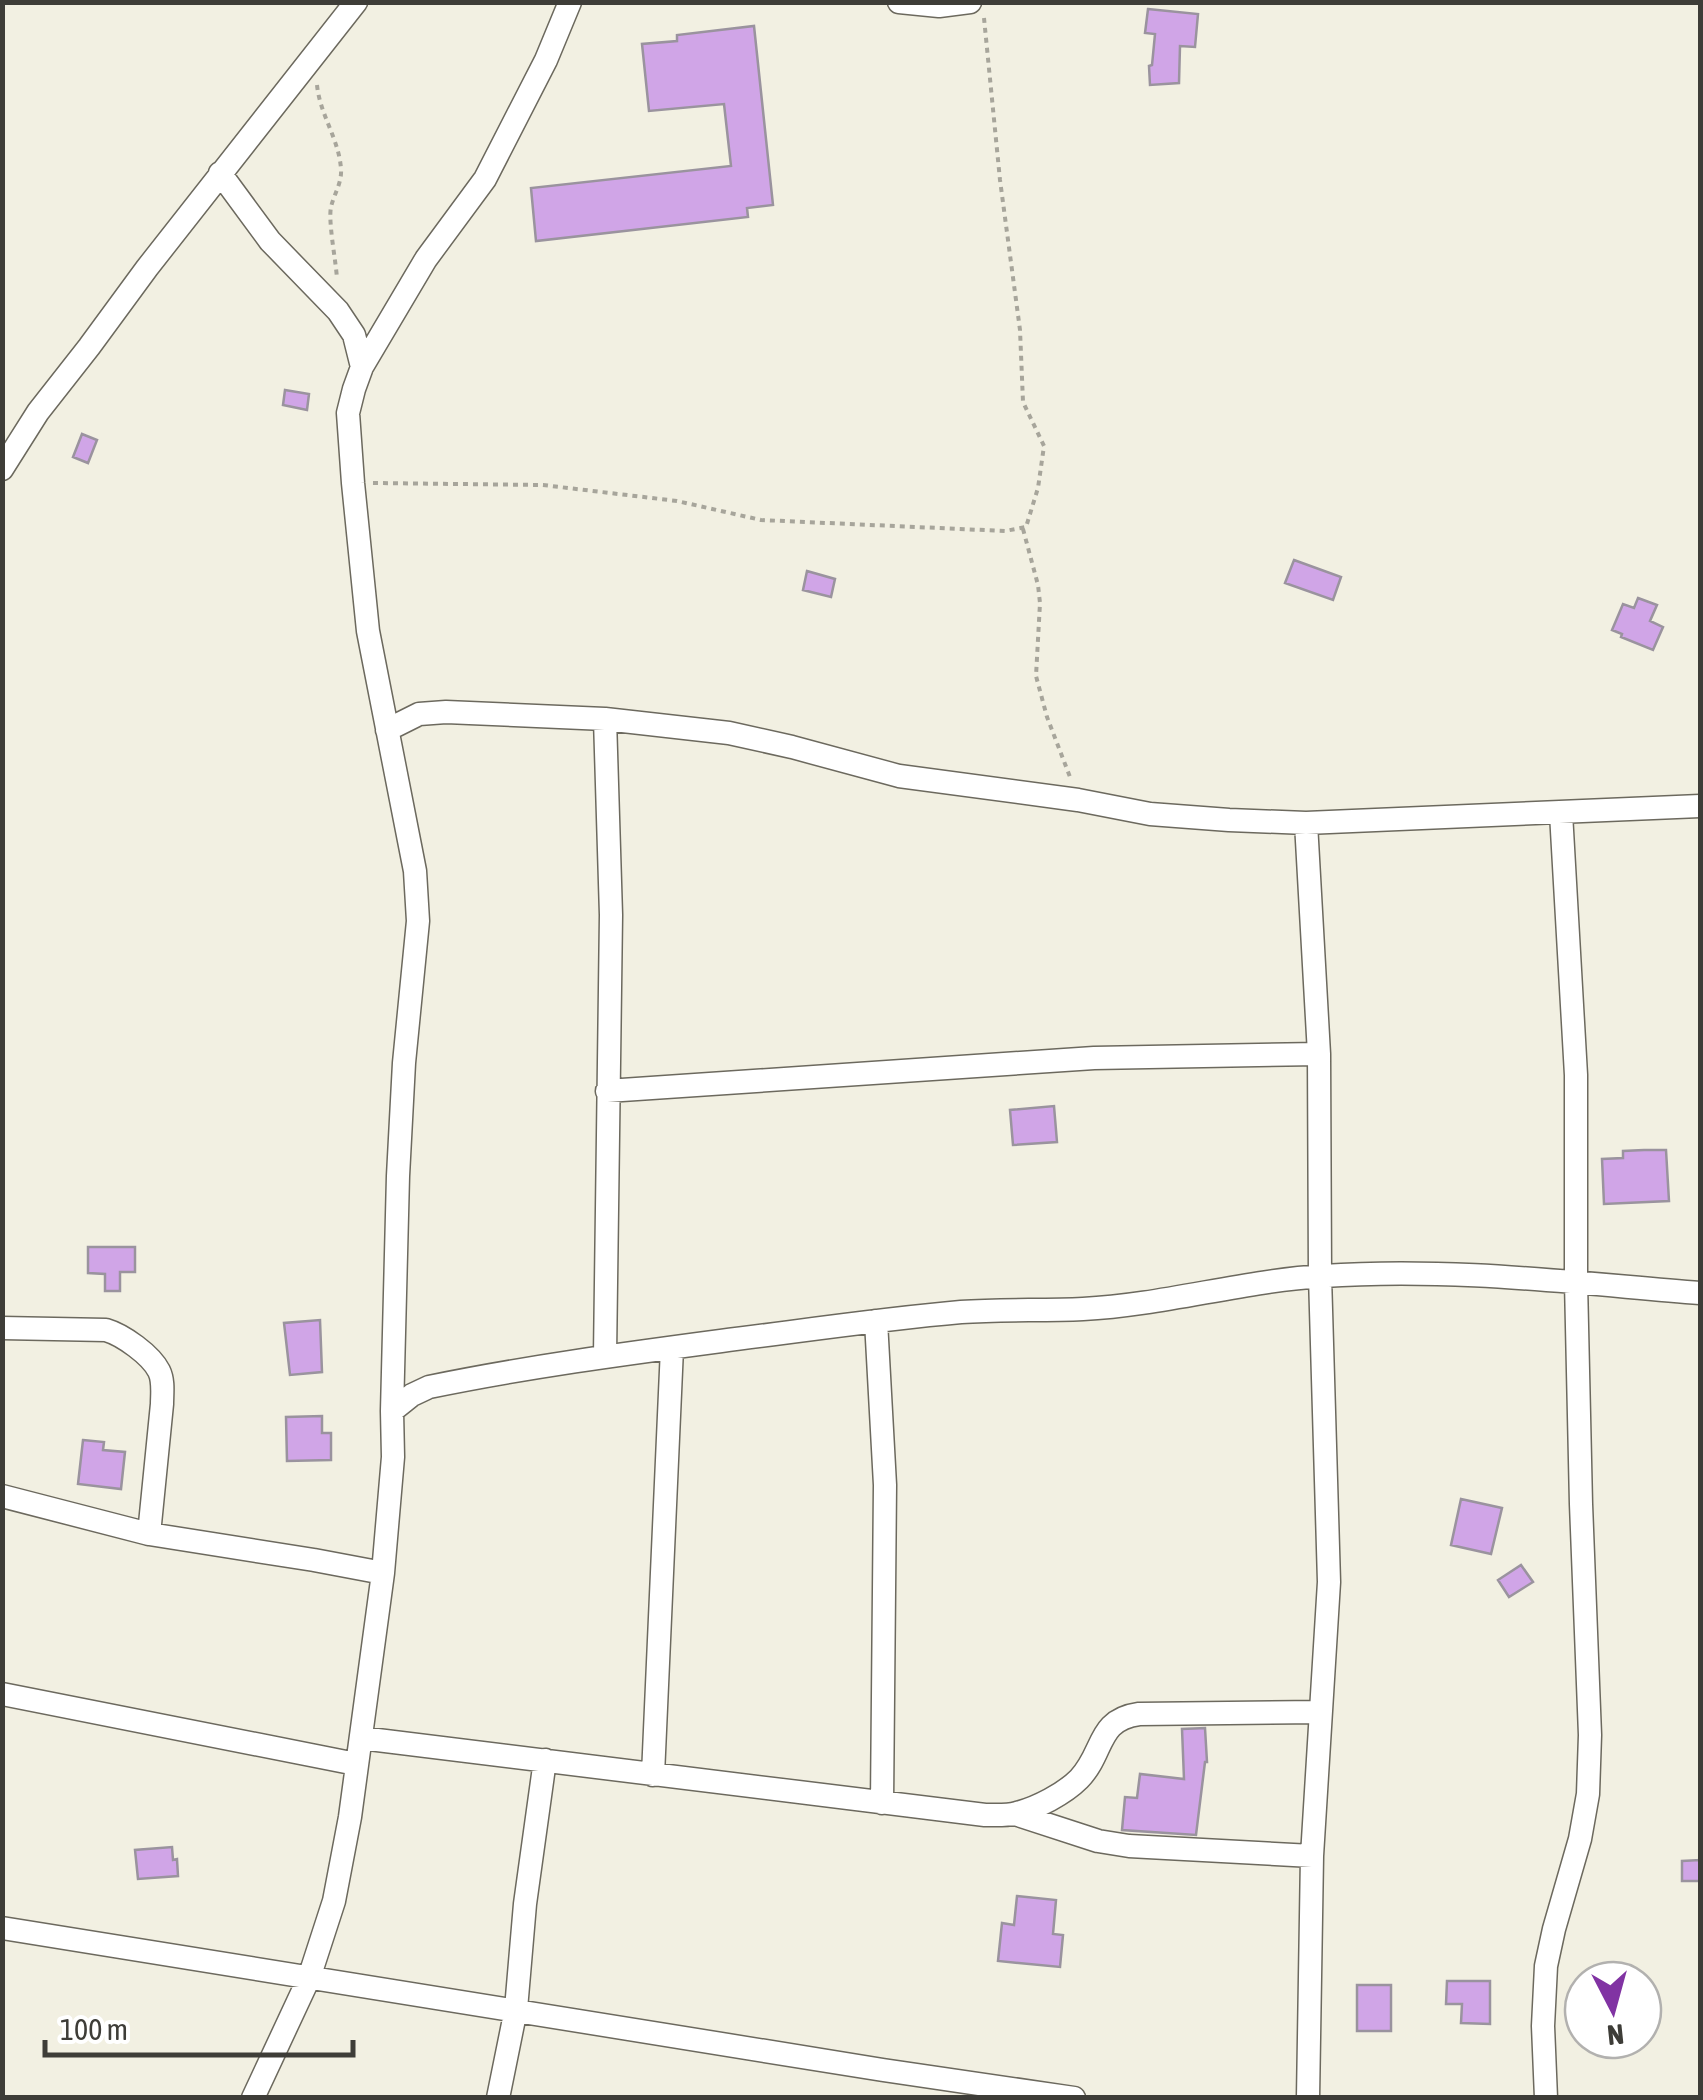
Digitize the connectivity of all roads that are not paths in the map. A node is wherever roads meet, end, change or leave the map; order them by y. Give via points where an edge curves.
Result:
1 (356, 2) edge
2 (570, 2) edge
3 (899, 2) edge
4 (970, 2) edge
5 (220, 173) junction
6 (362, 367) junction
7 (2, 469) edge
8 (605, 719) junction
9 (387, 730) junction
10 (1700, 806) edge
11 (1561, 813) junction
12 (1306, 823) junction
13 (1319, 1054) junction
14 (608, 1091) junction
15 (1320, 1276) junction
16 (1576, 1282) junction
17 (1700, 1293) edge
18 (876, 1321) junction
19 (2, 1328) edge
20 (672, 1348) junction
21 (604, 1356) junction
22 (392, 1411) junction
23 (2, 1496) edge
24 (149, 1534) junction
25 (384, 1573) junction
26 (2, 1694) edge
27 (1320, 1712) junction
28 (361, 1738) junction
29 (545, 1760) junction
30 (356, 1764) junction
31 (653, 1776) junction
32 (882, 1802) junction
33 (1015, 1814) junction
34 (1312, 1856) junction
35 (2, 1928) edge
36 (309, 1978) junction
37 (516, 2009) junction
38 (254, 2098) edge
39 (498, 2098) edge
40 (1074, 2098) edge
41 (1308, 2098) edge
42 (1546, 2098) edge

1 - 5 street
2 - 6 street via 484,179 426,259
3 - 4 street
5 - 6 street via 270,240 338,311 354,335
5 - 7 street
6 - 9 street via 348,412 368,631
8 - 9 street via 446,712 419,714
8 - 12 street via 728,733 899,776 1150,814
8 - 14 street
9 - 22 street via 415,871 418,921 402,1082
10 - 11 street
11 - 12 street
11 - 16 street via 1576,1075
12 - 13 street
13 - 14 street via 1074,1059
13 - 15 street
14 - 21 street
15 - 16 street via 1408,1272
15 - 18 street via 1084,1309
15 - 27 street via 1328,1582
16 - 17 street
16 - 42 street via 1588,1794 1546,1966
18 - 20 street
18 - 32 street via 885,1485
19 - 24 street via 106,1330 120,1334 158,1369 162,1404
20 - 21 street
20 - 31 street
21 - 22 street via 429,1387
22 - 25 street
23 - 24 street
24 - 25 street
25 - 28 street
26 - 30 street
27 - 33 street via 1123,1716 1109,1726 1077,1781
27 - 34 street
28 - 29 street
28 - 30 street
29 - 31 street
29 - 37 street
30 - 36 street via 334,1901
31 - 32 street
32 - 33 street
33 - 34 street via 1129,1846
34 - 41 street
35 - 36 street
36 - 37 street
36 - 38 street
37 - 39 street
37 - 40 street

